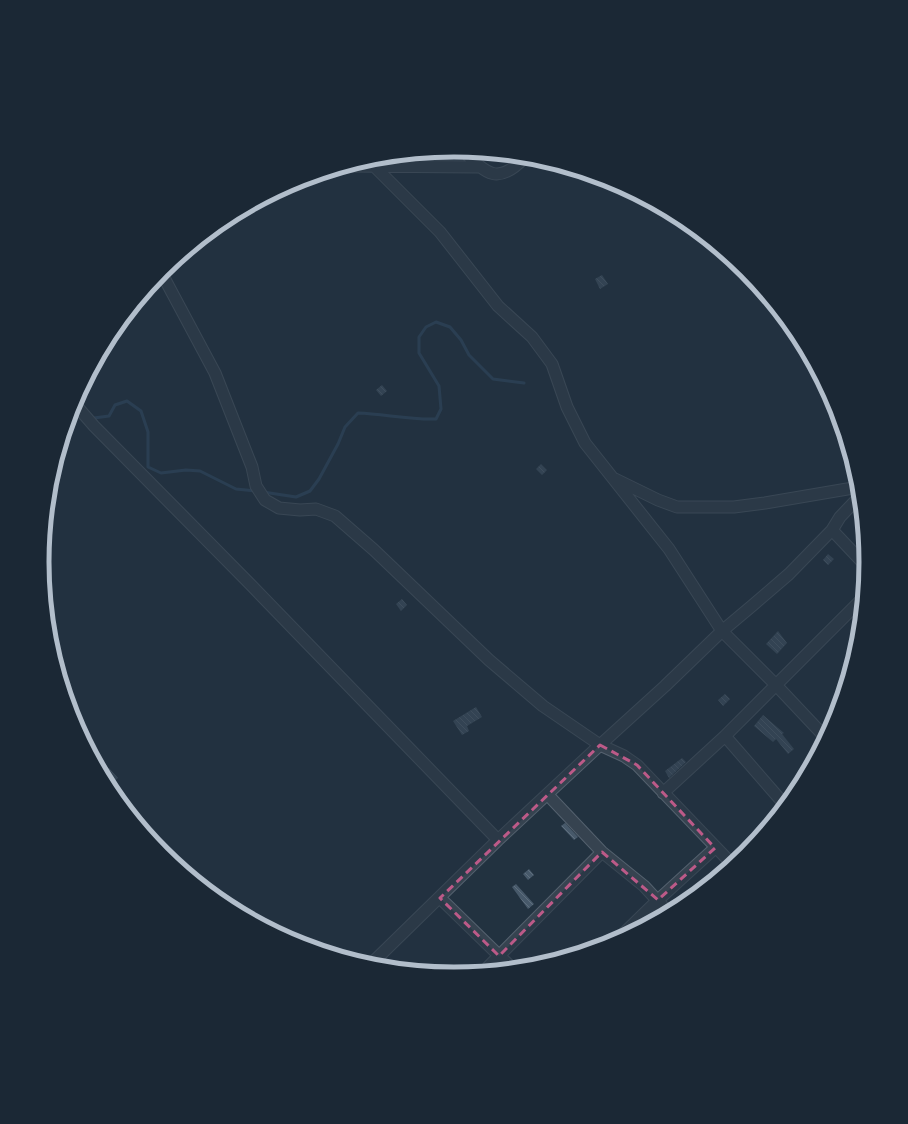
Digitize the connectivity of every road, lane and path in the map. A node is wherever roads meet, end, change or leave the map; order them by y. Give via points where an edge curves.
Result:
1 (470, 158) edge
2 (383, 163) edge
3 (520, 163) edge
4 (373, 166) edge
5 (479, 167) junction
6 (165, 279) edge
7 (79, 409) edge
8 (612, 478) junction
9 (852, 488) edge
10 (855, 502) edge
11 (832, 530) junction
12 (859, 558) edge
13 (857, 604) edge
14 (722, 631) junction
15 (776, 685) junction
16 (821, 733) edge
17 (725, 736) junction
18 (600, 745) junction
19 (663, 793) junction
20 (548, 795) junction
21 (781, 801) edge
22 (498, 840) junction
23 (715, 848) junction
24 (602, 852) junction
25 (728, 860) edge
26 (440, 898) junction
27 (658, 900) junction
28 (665, 908) edge
29 (632, 926) edge
30 (499, 956) junction
31 (376, 959) edge
32 (508, 964) edge
33 (490, 965) edge

1 - 5 street
2 - 5 street
3 - 5 street via 503,174 491,173
4 - 8 street via 440,232 498,306 532,337 552,364 567,407 585,443
6 - 18 street via 215,373 252,467 256,486 264,500 279,508 316,508 335,516 489,660 543,706
7 - 22 street
8 - 9 street via 658,500 677,506 734,507
8 - 14 street via 669,549
10 - 11 street
11 - 12 street
11 - 14 street via 788,574
13 - 15 street
14 - 15 street
14 - 18 street
15 - 16 street
15 - 17 street
17 - 19 street
17 - 21 street
18 - 19 street via 637,765
18 - 20 street
19 - 23 street
20 - 22 street
20 - 24 street
22 - 26 street
23 - 25 street
23 - 27 street
24 - 27 street
24 - 30 street
26 - 30 street
26 - 31 street
27 - 28 street
27 - 29 street
30 - 32 street
30 - 33 street

